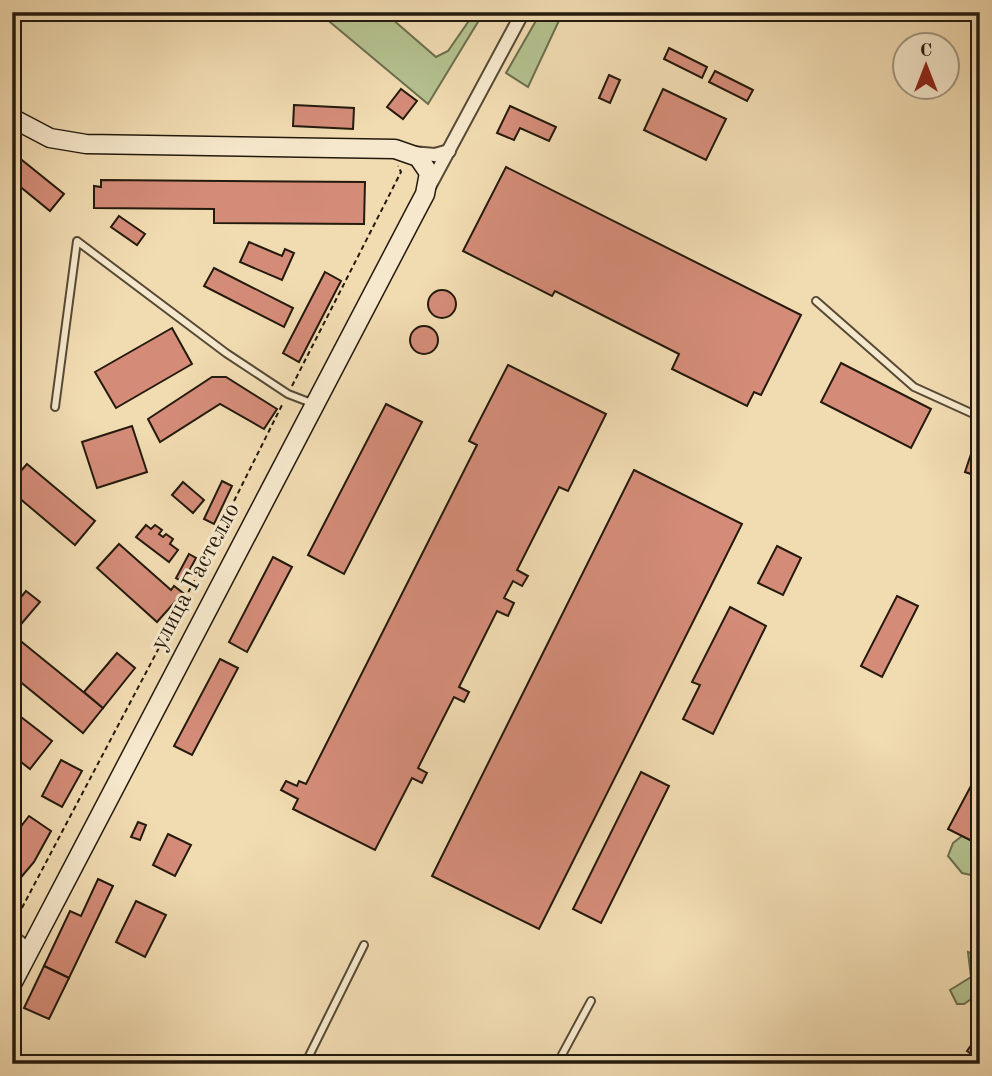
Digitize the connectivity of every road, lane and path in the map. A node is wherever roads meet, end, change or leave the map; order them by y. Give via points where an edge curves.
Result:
1 (523, 12) edge
2 (12, 118) edge
3 (449, 150) junction
4 (402, 159) junction
5 (425, 194) junction
6 (816, 300) dead end
7 (288, 394) junction
8 (315, 404) junction
9 (55, 407) dead end
10 (980, 416) edge
11 (12, 926) edge
12 (12, 933) edge
13 (364, 946) dead end
14 (31, 947) junction
15 (12, 984) edge
16 (591, 1001) dead end
17 (305, 1064) edge
18 (557, 1064) edge

1 - 3 street, улица Гастелло
2 - 4 main road via 50,138 97,145 377,148
3 - 4 street
3 - 5 street, улица Гастелло
4 - 5 main road, улица Гастелло via 426,165
4 - 7 path via 401,172
5 - 8 main road, улица Гастелло
6 - 10 lane via 914,387
7 - 8 lane
7 - 9 lane via 77,241
7 - 11 path
8 - 14 main road, улица Гастелло
12 - 14 lane
13 - 17 lane
14 - 15 main road, улица Гастелло
16 - 18 lane

